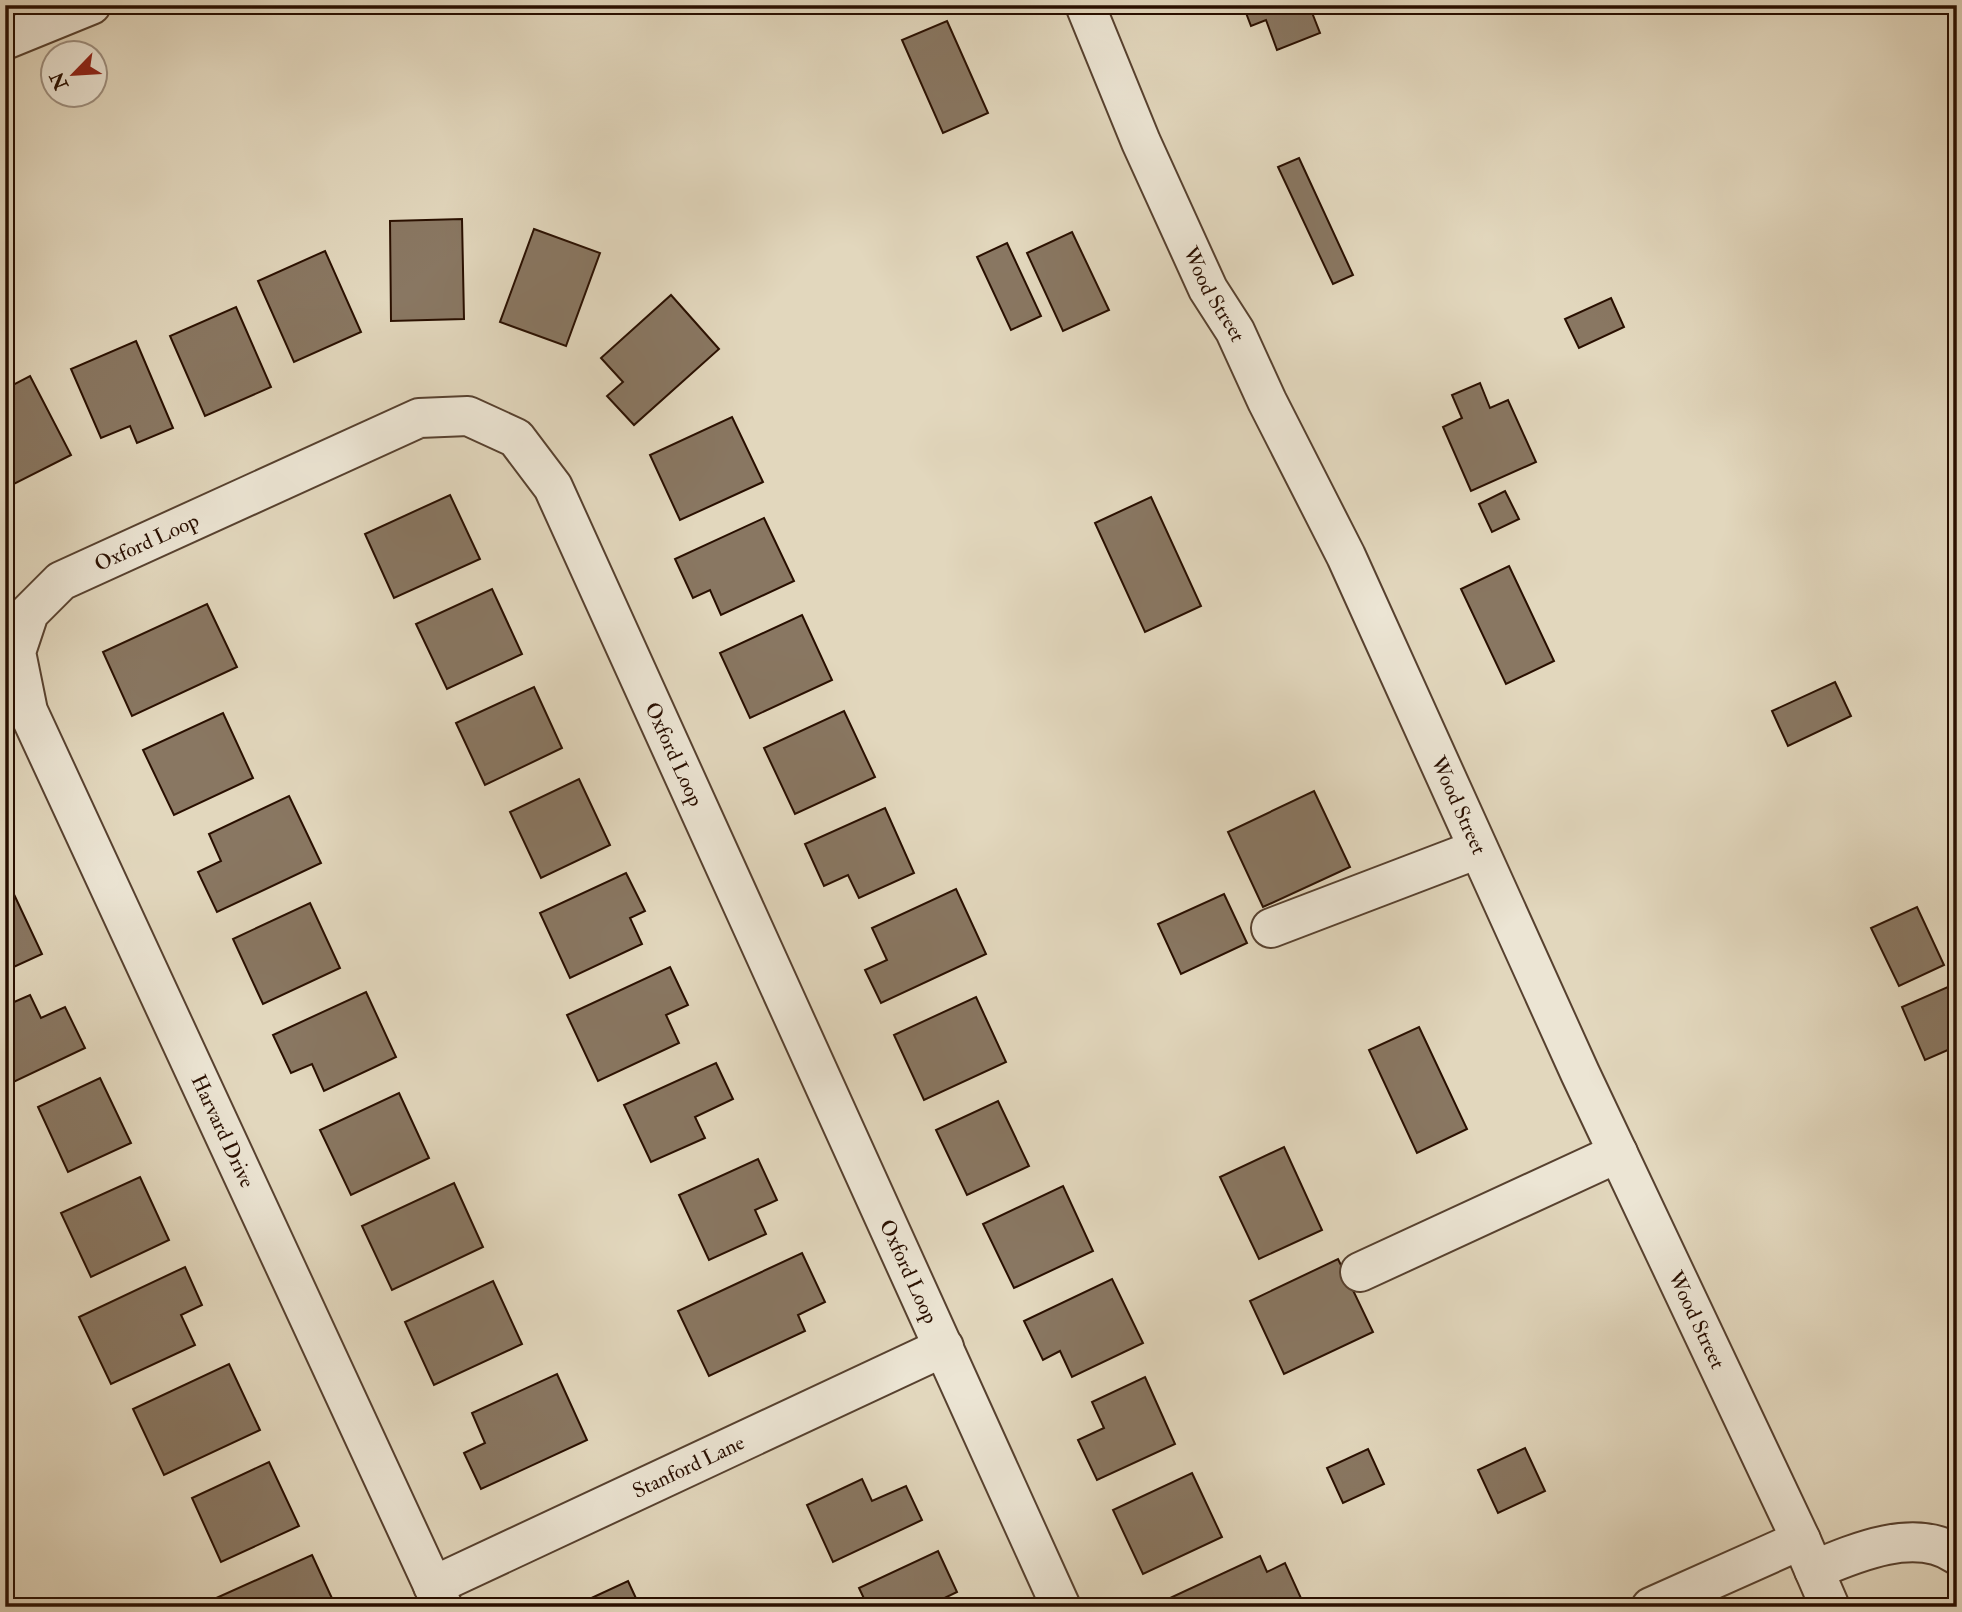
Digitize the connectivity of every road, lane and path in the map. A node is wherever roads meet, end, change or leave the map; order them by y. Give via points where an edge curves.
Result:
1 (92, 5) edge
2 (1085, 5) edge
3 (52, 13) edge
4 (5, 40) edge
5 (16, 652) joint
6 (1478, 849) junction
7 (1271, 928) dead end
8 (1618, 1153) junction
9 (1360, 1272) dead end
10 (944, 1347) junction
11 (1807, 1555) junction
12 (1957, 1555) edge
13 (438, 1596) edge
14 (1061, 1607) edge
15 (1651, 1607) edge
16 (1830, 1607) edge

1 - 3 street
2 - 6 street, Wood Street via 1208,289 1235,331 1346,556
3 - 4 street
5 - 10 street, Oxford Loop via 29,613 61,580 419,418 468,416 516,438 553,487
5 - 13 street, Harvard Drive via 28,711
6 - 7 street
6 - 8 street, Wood Street
8 - 9 street
8 - 11 street, Wood Street
10 - 13 street, Stanford Lane
10 - 14 street, Oxford Loop
11 - 12 street via 1849,1555 1890,1544 1922,1542
11 - 15 street
11 - 16 street, Wood Street

